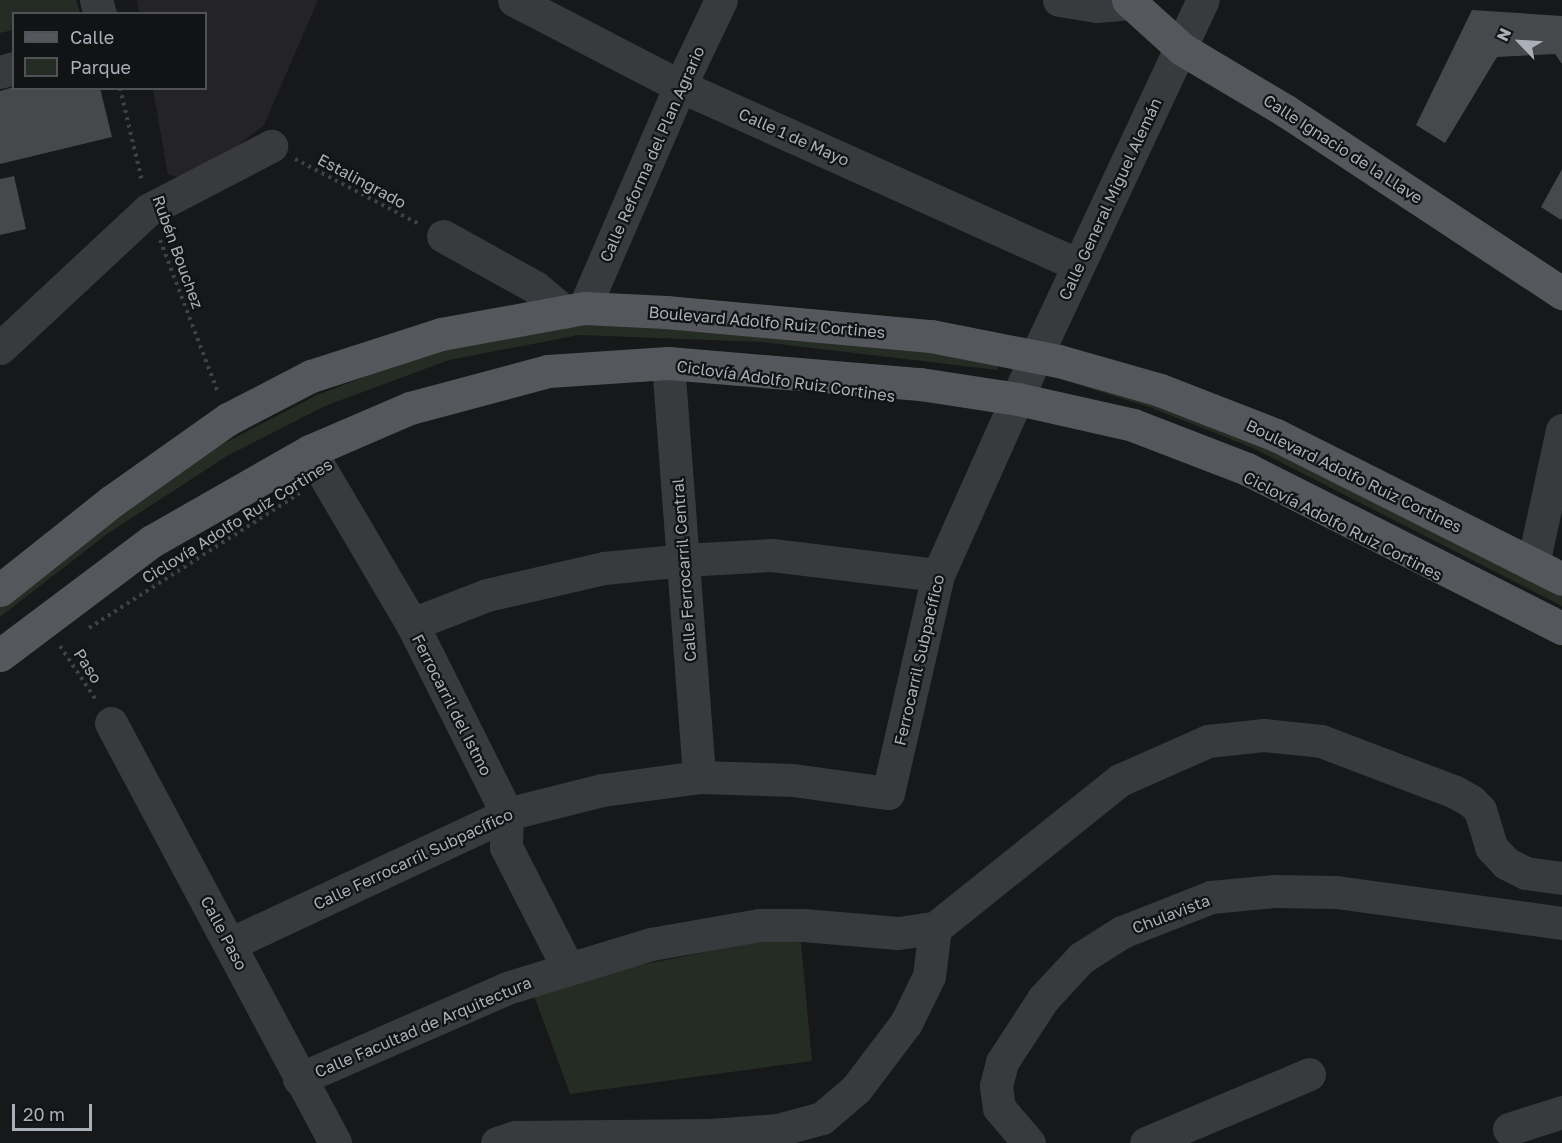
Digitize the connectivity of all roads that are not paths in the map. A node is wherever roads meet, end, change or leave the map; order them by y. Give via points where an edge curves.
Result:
1 (514, 0) edge
2 (721, 0) edge
3 (1059, 0) edge
4 (1203, 0) edge
5 (1129, 2) edge
6 (1182, 49) junction
7 (680, 87) junction
8 (271, 146) road end
9 (443, 236) road end
10 (1079, 264) junction
11 (1562, 293) edge
12 (575, 310) junction
13 (0, 348) edge
14 (1036, 356) junction
15 (668, 363) junction
16 (1018, 399) junction
17 (1562, 430) edge
18 (318, 464) junction
19 (684, 560) junction
20 (1533, 564) junction
21 (938, 575) junction
22 (1562, 579) edge
23 (0, 590) edge
24 (412, 624) junction
25 (1562, 628) edge
26 (0, 654) edge
27 (111, 723) road end
28 (699, 777) junction
29 (888, 793) joint
30 (507, 814) junction
31 (1562, 878) edge
32 (1562, 923) edge
33 (936, 928) junction
34 (230, 944) junction
35 (568, 968) junction
36 (1309, 1074) dead end
37 (299, 1079) junction
38 (1562, 1112) edge
39 (1509, 1129) dead end
40 (332, 1139) edge
41 (497, 1143) edge
42 (1029, 1143) edge
43 (1146, 1143) edge

1 - 7 street, Calle 1 de Mayo
2 - 7 street, Calle Reforma del Plan Agrario
3 - 5 street via 1097,6
4 - 6 street, Calle General Miguel Alemán
5 - 6 main road, Calle Ignacio de la Llave
6 - 10 street, Calle General Miguel Alemán
6 - 11 main road, Calle Ignacio de la Llave via 1286,111
7 - 10 street, Calle 1 de Mayo
7 - 12 street, Calle Reforma del Plan Agrario
8 - 13 street via 148,210
9 - 12 street
10 - 14 street, Calle General Miguel Alemán
12 - 14 main road, Boulevard Adolfo Ruiz Cortines via 666,312 932,336
12 - 23 main road, Boulevard Adolfo Ruiz Cortines via 441,334 311,376 228,419 112,501
14 - 16 street, Calle General Miguel Alemán
14 - 20 main road, Boulevard Adolfo Ruiz Cortines via 1160,390 1276,435
15 - 16 main road via 920,384
15 - 18 main road via 548,371 410,408
15 - 19 street, Calle Ferrocarril Central
16 - 21 street, Ferrocarril Subpacífico
16 - 25 main road via 1133,425 1247,469
17 - 20 street
18 - 24 street, Ferrocarril del Istmo
18 - 26 main road via 152,541 57,640
19 - 21 street via 772,555
19 - 24 street via 604,568 487,595
19 - 28 street, Calle Ferrocarril Central
20 - 22 main road, Boulevard Adolfo Ruiz Cortines
21 - 29 street, Ferrocarril Subpacífico
24 - 30 street, Ferrocarril del Istmo
27 - 34 street, Calle Paso
28 - 29 street, Calle Ferrocarril Subpacífico via 793,780
28 - 30 street, Calle Ferrocarril Subpacífico via 602,790
30 - 34 street, Calle Ferrocarril Subpacífico
30 - 35 street, Ferrocarril del Istmo via 506,847
31 - 33 street via 1526,873 1506,863 1491,846 1480,810 1455,792 1321,741 1263,735 1208,741 1120,780
32 - 42 street, Chulavista via 1336,892 1273,891 1211,897 1122,932 1081,958 1065,974 1043,999 1002,1062 996,1086 999,1108
33 - 35 street, Calle Facultad de Arquitectura via 898,933 759,925 651,944
33 - 41 street via 929,976 906,1023 856,1089 822,1118 778,1130 734,1134 516,1137
34 - 37 street, Calle Paso
35 - 37 street, Calle Facultad de Arquitectura via 507,988
36 - 43 street
37 - 40 street, Calle Paso
38 - 39 street

